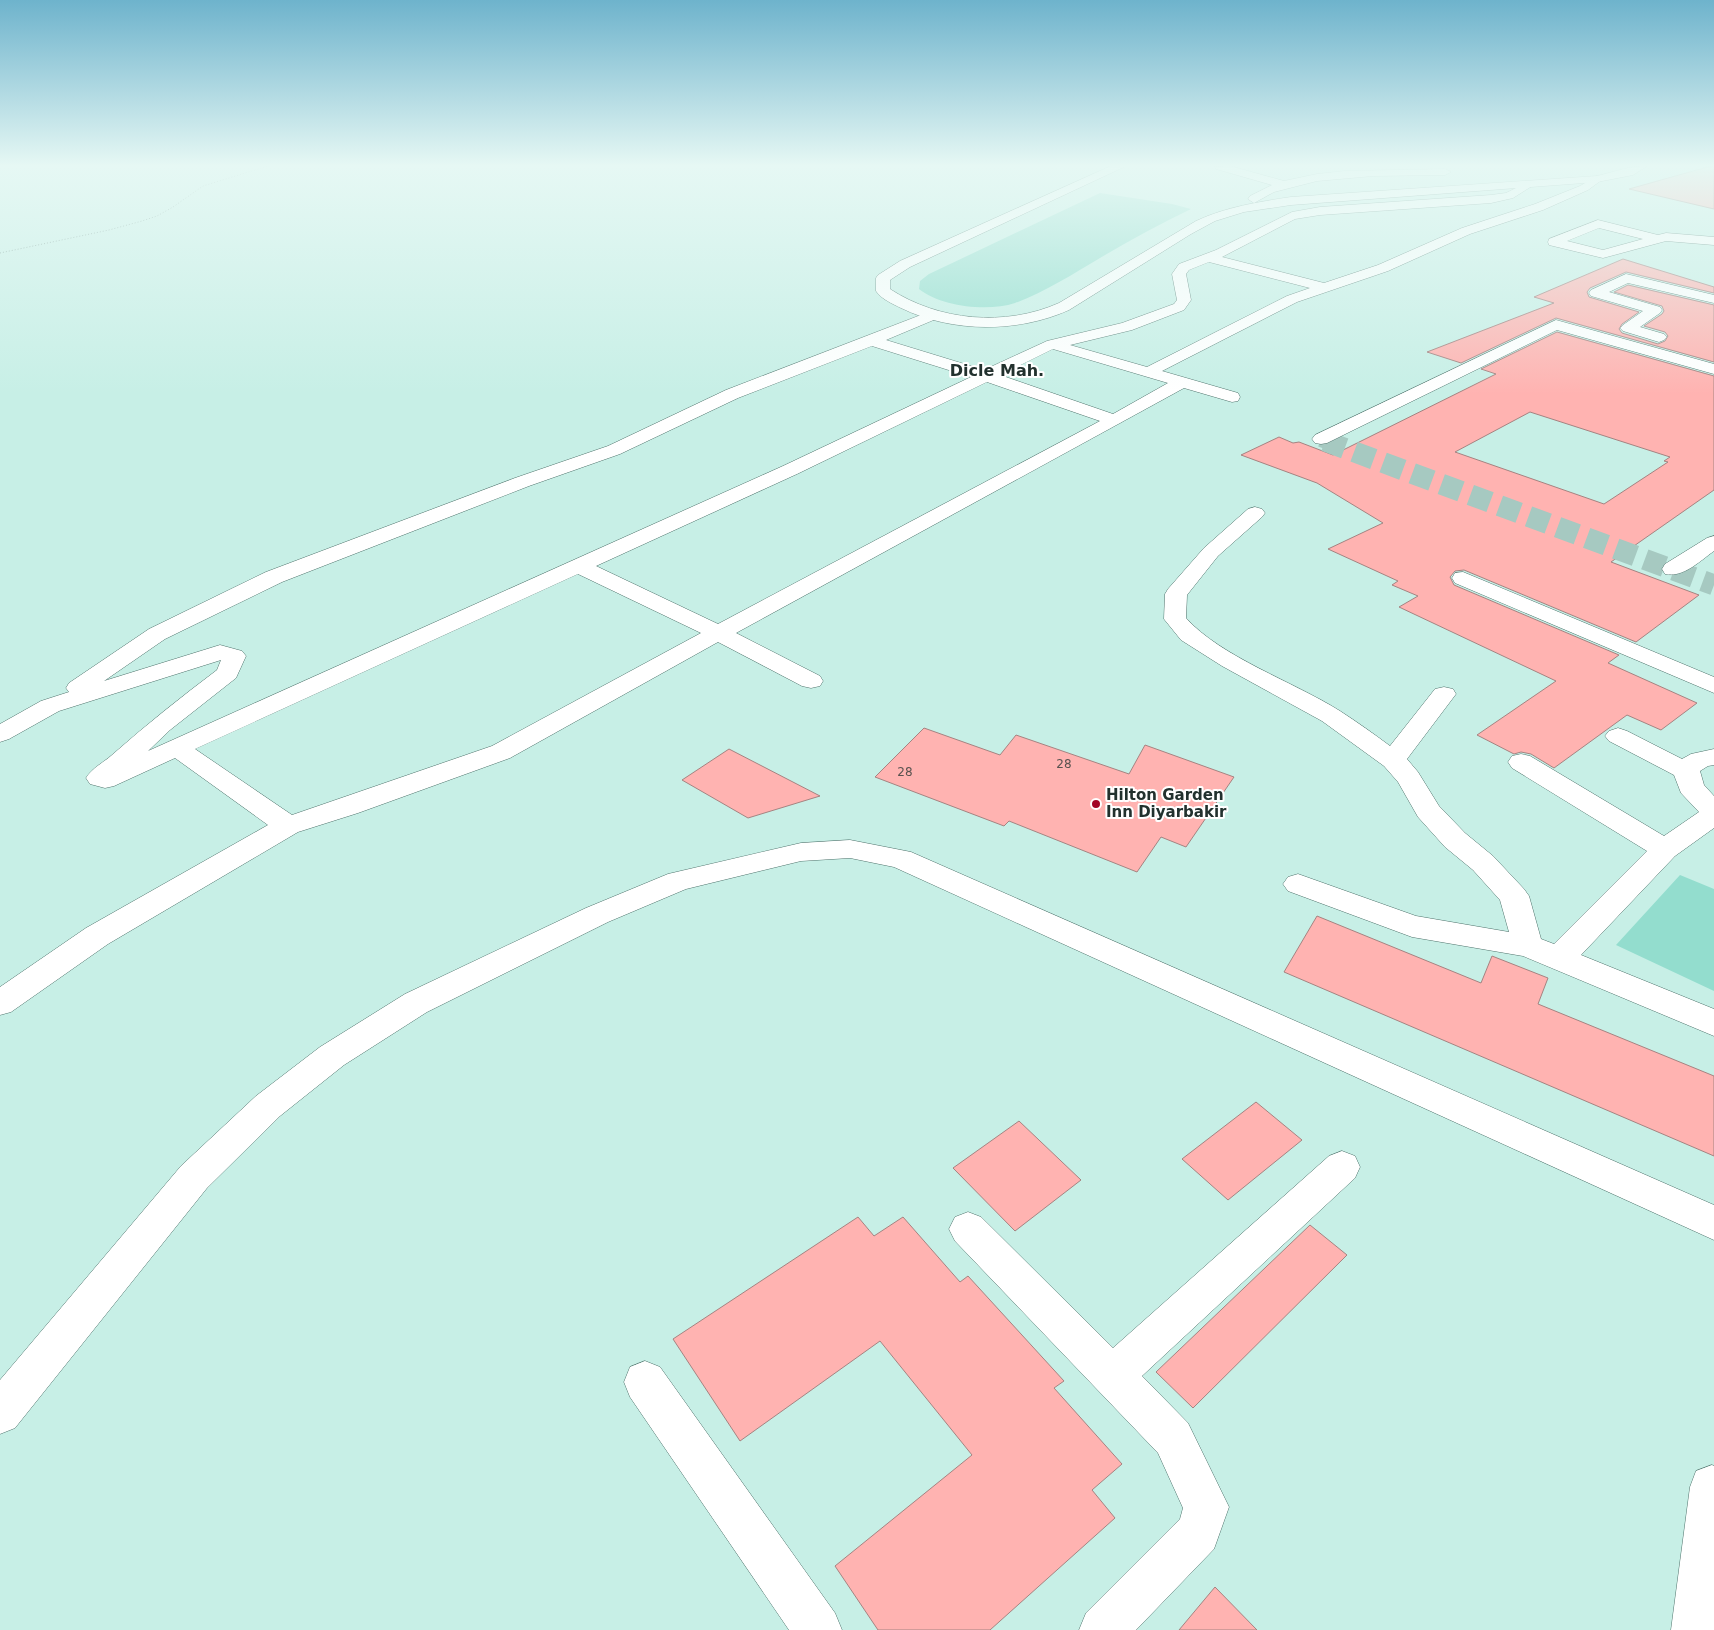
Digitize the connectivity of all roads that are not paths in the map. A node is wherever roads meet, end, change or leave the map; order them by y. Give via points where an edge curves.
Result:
1 (953, 242) edge
2 (978, 242) edge
3 (1147, 242) edge
4 (1171, 242) edge
5 (1240, 242) edge
6 (1441, 242) edge
7 (1554, 242) edge
8 (1641, 242) edge
9 (1209, 258) junction
10 (1325, 288) junction
11 (1714, 298) edge
12 (931, 316) junction
13 (871, 340) junction
14 (1676, 341) dead end
15 (1052, 344) junction
16 (1714, 370) edge
17 (1149, 372) junction
18 (986, 376) junction
19 (1183, 382) junction
20 (1232, 397) dead end
21 (1115, 420) junction
22 (1321, 439) dead end
23 (1255, 513) dead end
24 (1714, 542) edge
25 (579, 566) junction
26 (1673, 569) dead end
27 (1463, 578) dead end
28 (719, 633) junction
29 (811, 680) dead end
30 (1714, 686) edge
31 (1444, 694) dead end
32 (50, 706) junction
33 (0, 734) edge
34 (1618, 736) dead end
35 (177, 748) junction
36 (1714, 757) edge
37 (1393, 760) junction
38 (1521, 762) dead end
39 (1686, 771) junction
40 (1714, 810) edge
41 (1714, 815) edge
42 (288, 826) junction
43 (1665, 849) junction
44 (1298, 884) dead end
45 (1528, 946) junction
46 (1559, 959) junction
47 (0, 1003) edge
48 (1714, 1023) edge
49 (1342, 1167) dead end
50 (1714, 1223) edge
51 (968, 1229) dead end
52 (1112, 1376) junction
53 (645, 1382) dead end
54 (0, 1413) edge
55 (1712, 1487) dead end
56 (818, 1630) edge
57 (1104, 1630) edge
58 (1694, 1630) edge

1 - 12 street via 883,278 883,291 901,304
2 - 3 street via 913,271 903,286 917,301 941,308 964,312 1009,312 1035,306 1062,294
4 - 12 street via 1054,311 998,322
5 - 9 street
6 - 10 street via 1383,268
7 - 8 street via 1603,254
9 - 10 street
9 - 15 street via 1184,267 1179,274 1184,300 1179,307 1127,327
10 - 17 street via 1292,299
11 - 14 street via 1626,278 1596,293 1655,310 1628,328
12 - 13 street
13 - 18 street
13 - 32 street via 732,394 614,450 274,577 157,634
15 - 17 street
15 - 18 street
16 - 22 street via 1556,325
17 - 19 street
18 - 21 street
18 - 25 street
19 - 20 street
19 - 21 street
21 - 28 street
23 - 37 street via 1211,552 1176,594 1175,619 1189,635 1331,716
24 - 26 street
25 - 28 street
25 - 35 street
27 - 30 street
28 - 29 street
28 - 42 street via 501,752
31 - 37 street
32 - 33 street
32 - 35 street via 220,652 234,656 228,673 99,778 105,780
34 - 39 street
35 - 42 street
36 - 39 street via 1693,763
37 - 45 street via 1409,778 1428,811 1514,896
38 - 43 street
39 - 40 street via 1686,781 1692,792
41 - 43 street
42 - 47 street via 97,936
43 - 46 street
44 - 45 street via 1412,926
45 - 46 street
46 - 48 street
49 - 52 street
50 - 54 street via 901,859 850,848 801,852 678,881 597,915 416,1003 332,1056 268,1106 194,1178
51 - 52 street
52 - 57 street via 1173,1438 1206,1507 1198,1533
53 - 56 street
55 - 58 street

